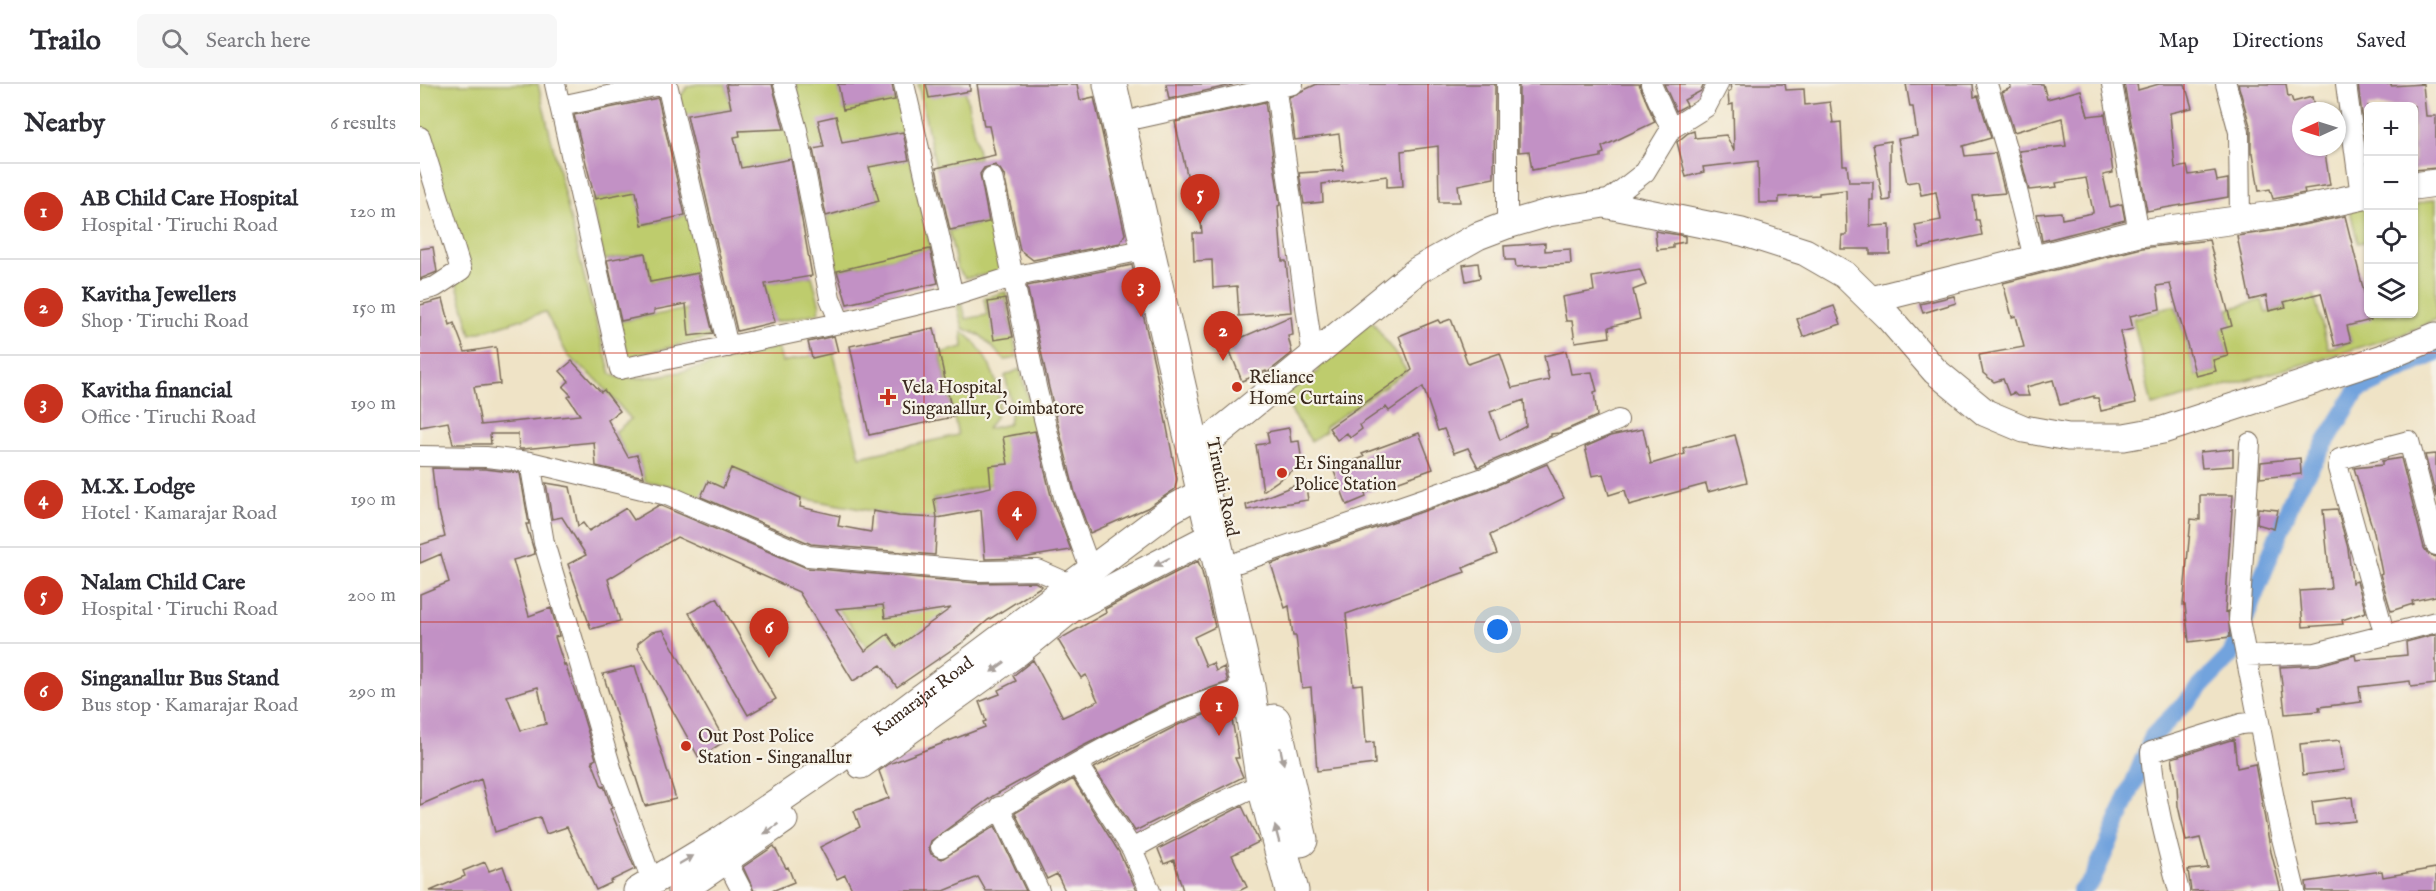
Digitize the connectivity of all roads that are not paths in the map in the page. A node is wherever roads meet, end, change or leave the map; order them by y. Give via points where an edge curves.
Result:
1 (555, 84) edge
2 (665, 84) edge
3 (784, 84) edge
4 (904, 84) edge
5 (1110, 84) edge
6 (1131, 84) edge
7 (1507, 84) edge
8 (1651, 84) edge
9 (1718, 84) edge
10 (1987, 84) edge
11 (2112, 84) edge
12 (2226, 84) edge
13 (2346, 84) edge
14 (1281, 86) edge
15 (561, 106) junction
16 (1139, 118) junction
17 (1671, 129) junction
18 (420, 137) edge
19 (992, 177) dead end
20 (2436, 183) edge
21 (2418, 185) edge
22 (2364, 189) edge
23 (2364, 195) edge
24 (1604, 204) junction
25 (2240, 218) junction
26 (1507, 225) junction
27 (2139, 233) junction
28 (1148, 249) junction
29 (2034, 258) junction
30 (1012, 277) junction
31 (420, 291) edge
32 (953, 296) junction
33 (1871, 300) junction
34 (840, 323) junction
35 (2436, 336) edge
36 (728, 347) junction
37 (1313, 357) junction
38 (1618, 420) dead end
39 (2250, 443) dead end
40 (1204, 446) junction
41 (420, 456) edge
42 (531, 462) junction
43 (1204, 491) junction
44 (1214, 535) junction
45 (2436, 545) edge
46 (1239, 562) junction
47 (1082, 578) junction
48 (2436, 622) edge
49 (2385, 636) junction
50 (2246, 655) junction
51 (1248, 687) junction
52 (2259, 722) junction
53 (1077, 764) junction
54 (1263, 783) junction
55 (999, 807) junction
56 (940, 848) dead end
57 (1132, 849) junction
58 (726, 860) junction
59 (644, 886) edge
60 (1292, 889) edge
61 (681, 891) edge
62 (742, 891) edge
63 (1039, 891) edge
64 (1150, 891) edge
65 (2179, 891) edge
66 (2295, 891) edge

1 - 15 street
2 - 15 street
2 - 36 street
3 - 34 street via 797,130 830,298
4 - 32 street
5 - 28 highway, Tiruchi Road
6 - 16 highway, Tiruchi Road
7 - 26 street
8 - 17 street
9 - 17 street via 1706,107
10 - 29 street
11 - 27 street
12 - 25 street via 2239,132
13 - 22 street
14 - 16 street
14 - 37 street
15 - 36 street via 620,369
16 - 40 highway, Tiruchi Road
17 - 24 street via 1645,172
18 - 31 street via 461,270 435,287
19 - 30 street
20 - 21 main road
23 - 25 main road via 2281,214
24 - 26 main road via 1548,213
24 - 33 main road via 1742,231 1805,252 1845,275
25 - 27 main road
26 - 37 main road via 1478,236 1418,270
27 - 29 main road
28 - 30 street
28 - 40 highway, Tiruchi Road
29 - 33 main road
30 - 32 street
30 - 47 street
32 - 34 street
33 - 35 main road via 1935,371 1986,413 2024,429 2057,435 2124,437 2163,430 2302,386
34 - 36 street
37 - 40 main road
38 - 46 street via 1484,478
39 - 50 street via 2239,620
40 - 43 highway, Tiruchi Road
40 - 46 highway, Tiruchi Road via 1218,476
41 - 42 street
42 - 47 street via 667,495 808,556 978,571 1038,570
42 - 59 street via 544,543
43 - 44 highway, Tiruchi Road
43 - 47 main road, Kamarajar Road via 1172,509
44 - 51 highway, Tiruchi Road
44 -> 58 main road, Kamarajar Road via 1071,609 1017,653
45 - 49 street via 2409,441 2340,459 2338,468
46 -> 60 highway, Tiruchi Road
59 -> 47 main road, Kamarajar Road via 826,769
48 - 49 street
49 - 50 street via 2316,652
50 - 52 street
51 - 53 street via 1176,713
51 - 54 highway, Tiruchi Road
52 - 65 street via 2151,752
52 - 66 street
53 - 55 street
53 - 57 street
54 - 57 street
60 -> 54 highway, Tiruchi Road
55 - 56 street
55 - 63 street
57 - 64 street
58 - 61 main road, Kamarajar Road
58 - 62 street

